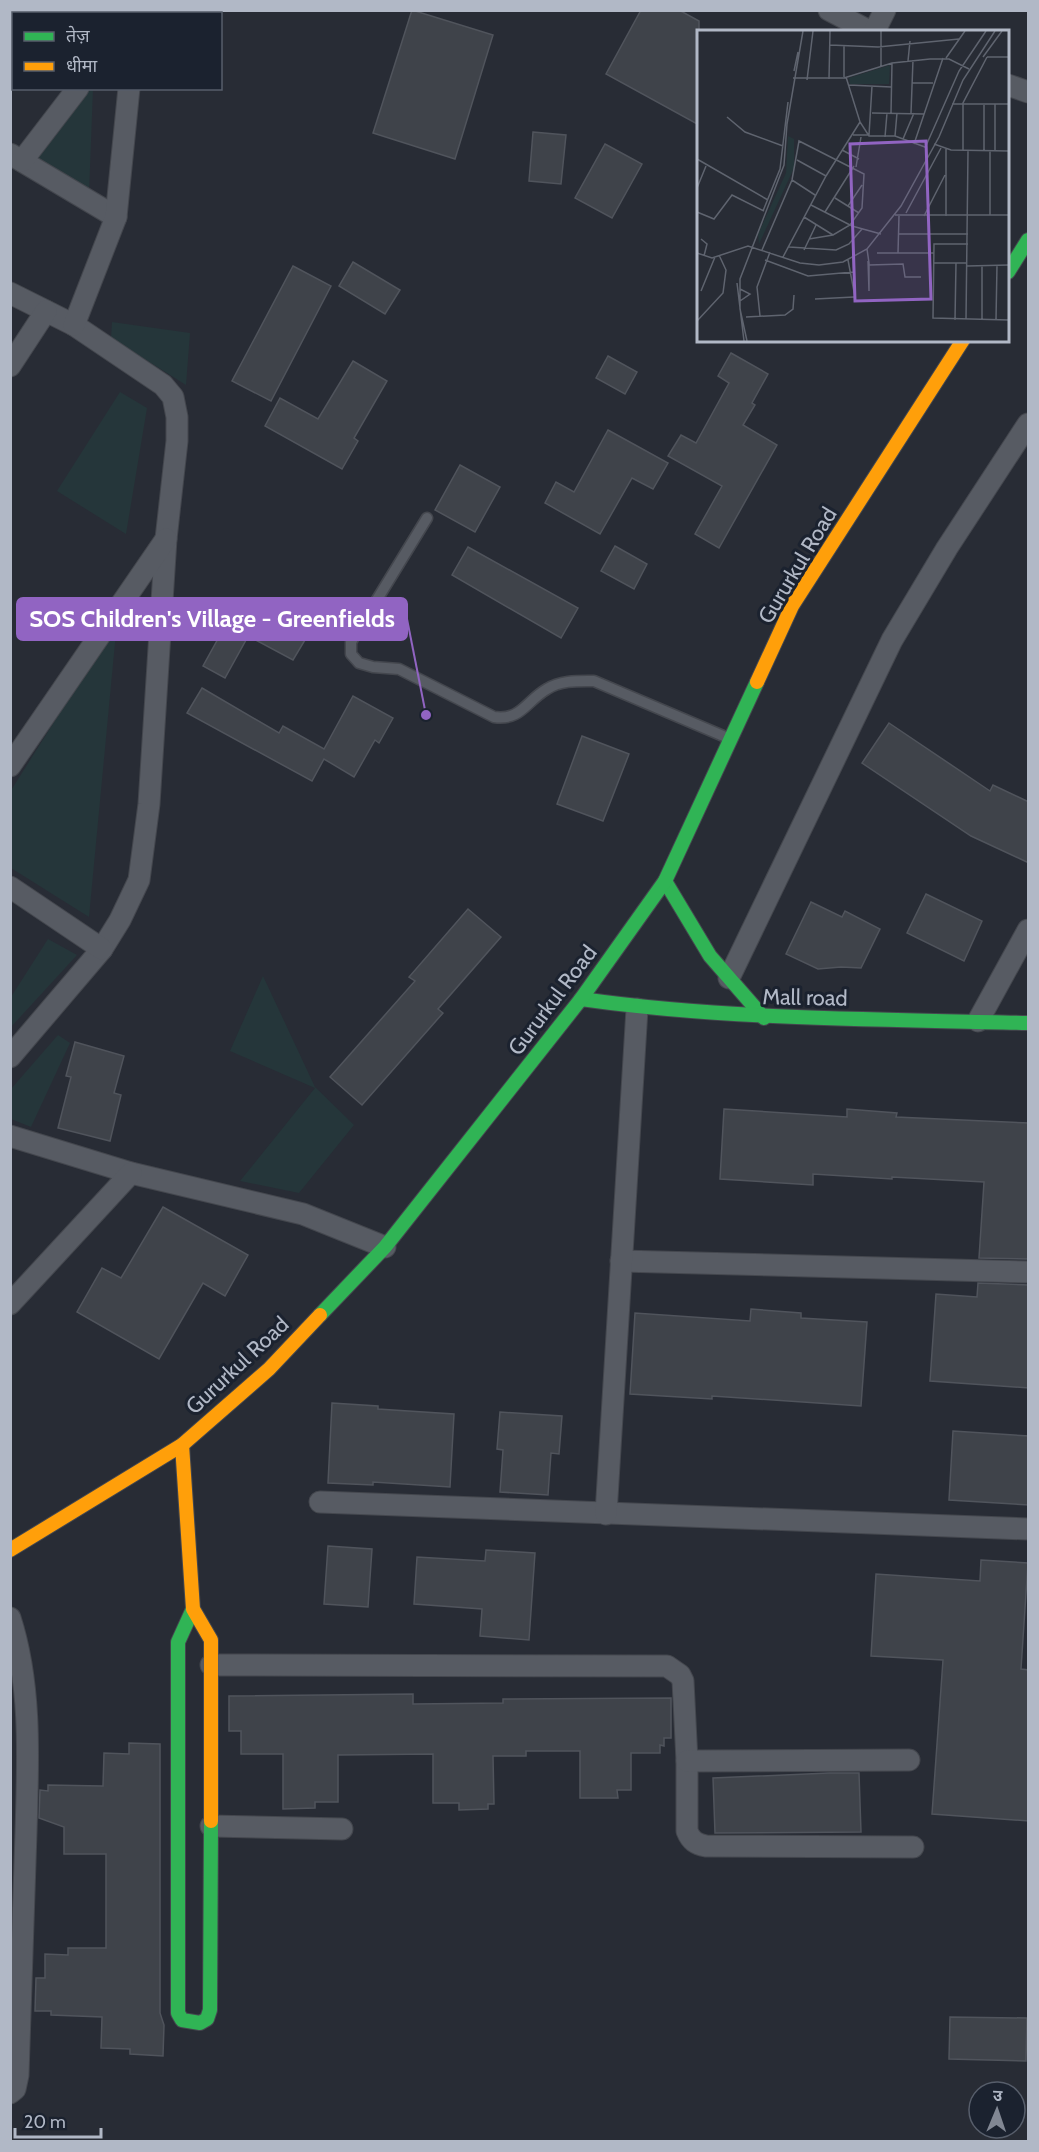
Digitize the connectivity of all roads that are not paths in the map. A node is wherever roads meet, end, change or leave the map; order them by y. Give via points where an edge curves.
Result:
1 (829, 10) edge
2 (885, 10) edge
3 (869, 30) edge
4 (874, 30) edge
5 (76, 90) edge
6 (129, 90) edge
7 (16, 158) edge
8 (116, 218) junction
9 (1029, 240) edge
10 (1009, 270) edge
11 (10, 293) edge
12 (46, 311) junction
13 (74, 325) junction
14 (962, 342) edge
15 (10, 366) edge
16 (1029, 424) edge
17 (427, 518) dead end
18 (166, 539) junction
19 (731, 739) junction
20 (10, 766) edge
21 (664, 881) junction
22 (10, 887) edge
23 (1029, 930) edge
24 (102, 949) junction
25 (729, 978) junction
26 (581, 999) junction
27 (637, 1009) junction
28 (764, 1018) junction
29 (978, 1021) junction
30 (1029, 1023) edge
31 (10, 1057) edge
32 (10, 1136) edge
33 (131, 1173) junction
34 (385, 1247) junction
35 (621, 1261) junction
36 (1029, 1272) edge
37 (10, 1304) edge
38 (182, 1445) junction
39 (320, 1502) dead end
40 (606, 1514) junction
41 (1029, 1529) edge
42 (10, 1550) edge
43 (193, 1609) junction
44 (10, 1618) edge
45 (211, 1665) junction
46 (909, 1760) dead end
47 (687, 1761) junction
48 (211, 1826) junction
49 (342, 1828) dead end
50 (913, 1847) dead end
51 (10, 2093) edge

1 - 3 street
2 - 4 street
5 - 7 street
6 - 8 street
7 - 8 street
8 - 13 street
9 - 10 street
11 - 12 street
12 - 13 street
12 - 15 street
13 - 18 street via 163,385 173,397 177,441
14 - 19 street, Gururkul Road via 792,606
16 - 25 street via 892,640
17 - 19 lane via 351,642 351,654 359,663 399,669 494,717 507,719 547,688 570,681 594,681
18 - 20 street
18 - 24 street via 144,850 139,880
19 - 21 street, Gururkul Road
21 - 25 street via 710,956
21 - 26 street, Gururkul Road
22 - 24 street
23 - 29 street
24 - 31 street
25 - 28 street
26 - 27 street, Mall road
26 - 34 street, Gururkul Road
27 - 28 street, Mall road
27 - 35 street
28 - 29 street, Mall road
29 - 30 street, Mall road
32 - 33 street
33 - 34 street via 303,1214
33 - 37 street
34 - 38 street, Gururkul Road via 269,1369
35 - 36 street
35 - 40 street
38 - 42 street, Gururkul Road
38 - 43 street
39 - 40 street
40 - 41 street
43 - 45 street via 211,1640
43 - 48 street via 178,1642 178,2013 182,2020 200,2023 207,2019 210,2010
44 - 51 street via 19,1654 28,1762 18,2075 15,2090
45 - 47 street via 667,1666 683,1681
45 - 48 street
46 - 47 street
47 - 50 street via 687,1831 697,1844
48 - 49 street

